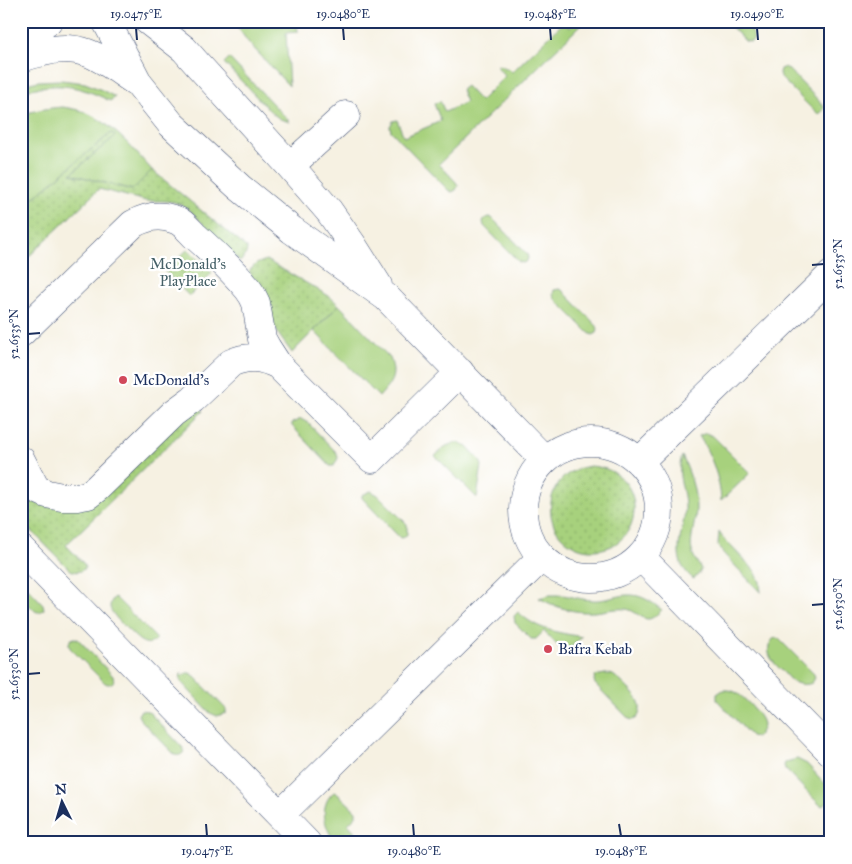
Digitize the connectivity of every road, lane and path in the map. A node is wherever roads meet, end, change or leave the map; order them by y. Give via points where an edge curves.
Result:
1 (48, 21) edge
2 (106, 21) edge
3 (148, 21) edge
4 (172, 21) edge
5 (21, 45) edge
6 (184, 48) junction
7 (21, 59) edge
8 (139, 84) junction
9 (346, 115) dead end
10 (290, 166) junction
11 (831, 275) edge
12 (386, 297) junction
13 (21, 333) edge
14 (278, 365) junction
15 (460, 372) junction
16 (21, 460) edge
17 (545, 460) junction
18 (640, 462) junction
19 (29, 484) edge
20 (21, 549) edge
21 (542, 557) junction
22 (641, 558) junction
23 (831, 752) edge
24 (280, 815) junction
25 (307, 843) edge

1 - 5 street
2 - 8 street
3 - 6 street
4 - 6 street
6 - 10 street
7 - 8 street via 49,50 81,50
8 - 12 street via 171,124 239,187 292,230
9 - 10 street
10 - 12 street via 329,211
11 - 18 street
12 - 15 street
13 - 14 street via 133,224 157,216 180,222 249,290 256,303 262,339
14 - 15 street via 372,459
14 - 19 street via 255,357 231,363 88,495 62,497 47,494
15 - 17 street
16 - 19 street
17 - 18 street via 571,445 600,443 628,452
17 - 21 street via 532,477 524,497 523,519 529,539
18 - 22 street via 657,492 660,509 652,543
20 - 24 street
21 - 22 street via 559,571 580,578 602,578 623,571
21 - 24 street
22 - 23 street
24 - 25 street

